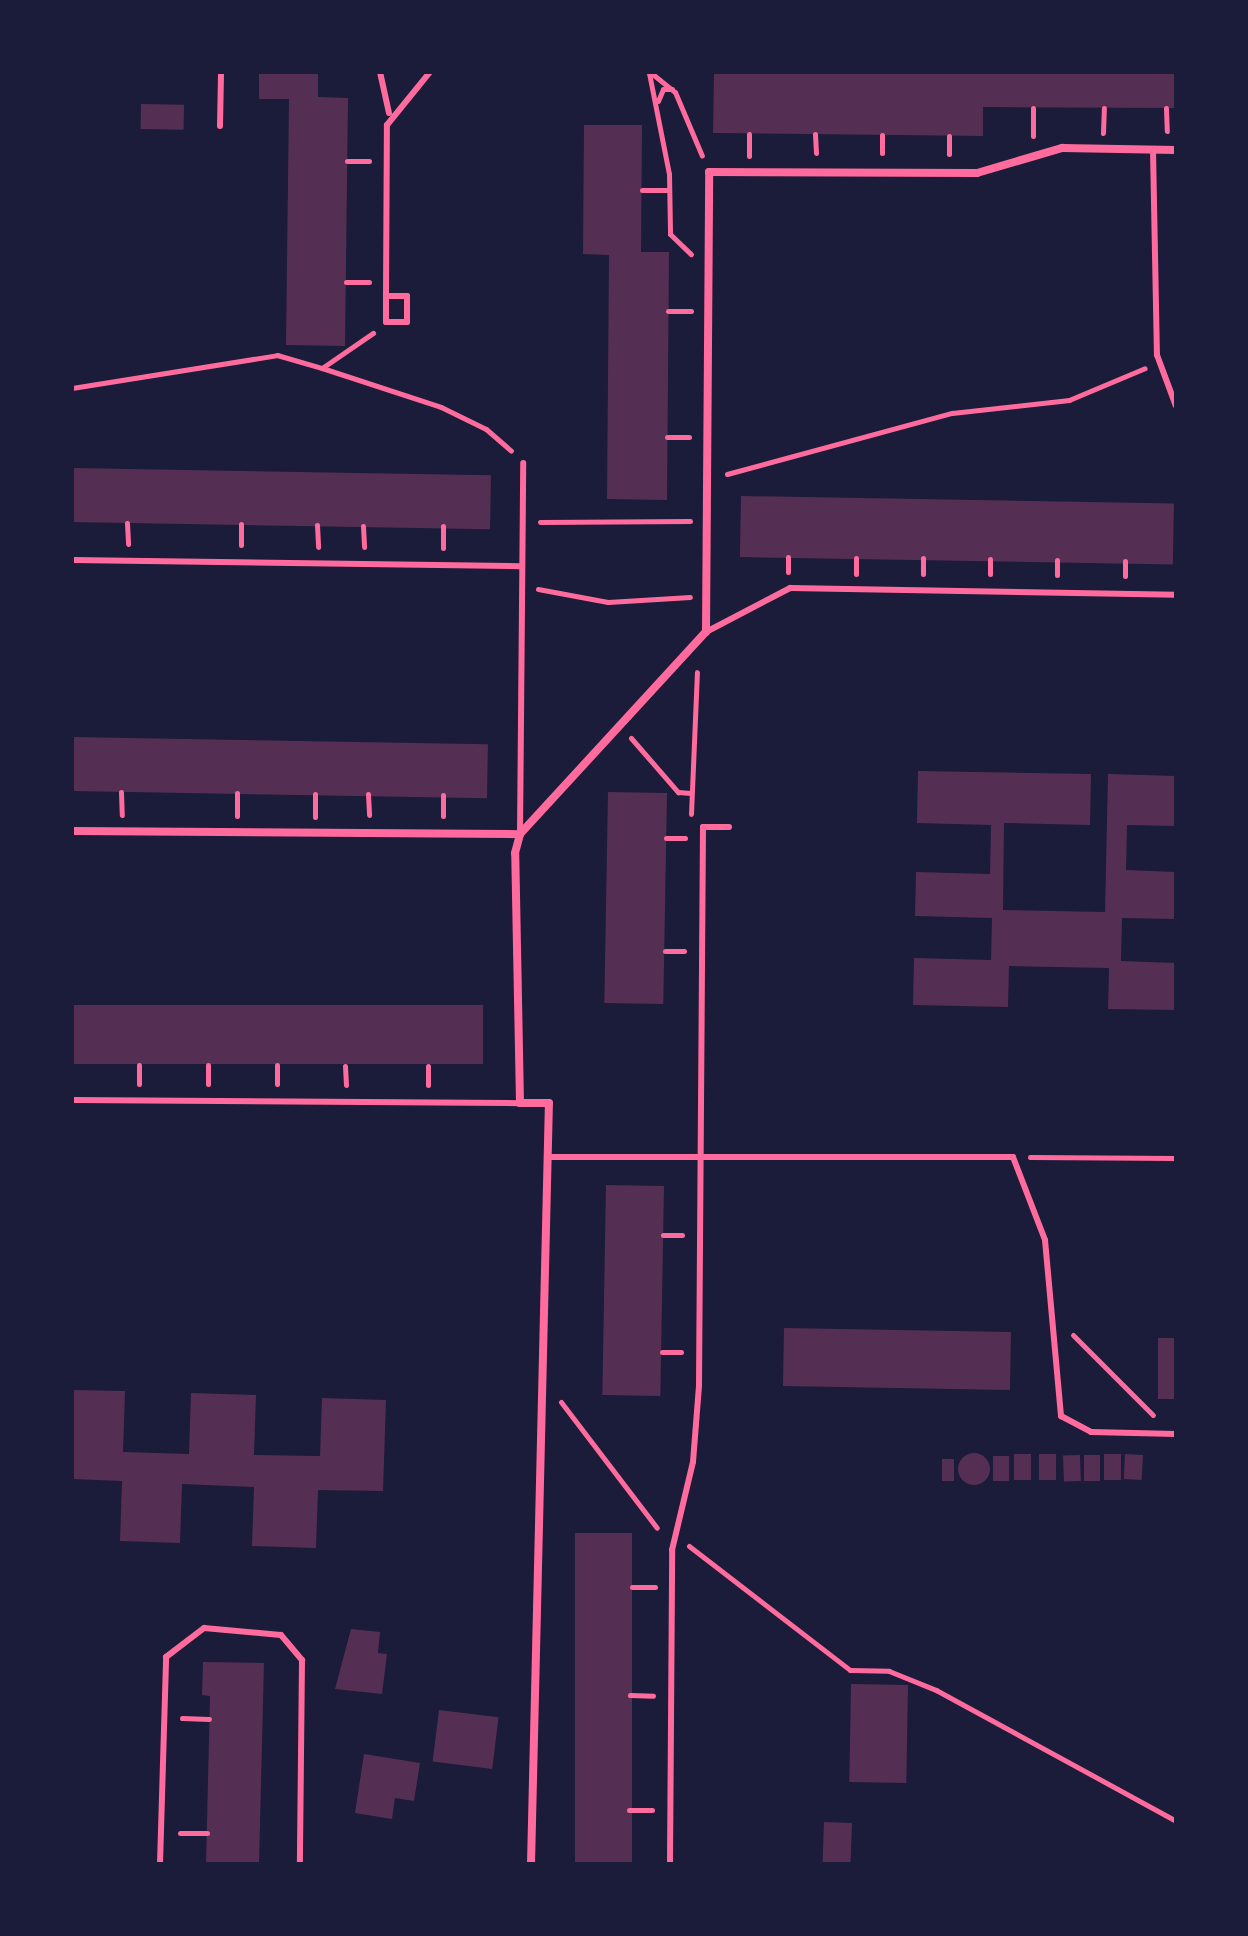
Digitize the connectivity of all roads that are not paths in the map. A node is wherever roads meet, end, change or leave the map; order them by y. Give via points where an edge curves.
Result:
1 (221, 72) edge
2 (380, 72) edge
3 (430, 72) edge
4 (389, 117) junction
5 (220, 126) dead end
6 (1153, 150) junction
7 (1176, 150) edge
8 (386, 296) junction
9 (1176, 406) edge
10 (523, 463) road end
11 (72, 560) edge
12 (520, 566) junction
13 (1176, 595) edge
14 (703, 636) junction
15 (729, 827) dead end
16 (72, 831) edge
17 (520, 834) junction
18 (72, 1100) edge
19 (520, 1103) junction
20 (549, 1157) junction
21 (701, 1157) junction
22 (1176, 1434) edge
23 (160, 1864) edge
24 (300, 1864) edge
25 (531, 1864) edge
26 (670, 1864) edge

1 - 5 lane
2 - 4 lane
3 - 4 lane
4 - 8 lane
6 - 7 street
6 - 9 lane via 1158,361
6 - 14 street via 1062,148 977,173 709,172
8 - 8 lane via 407,296 407,322 386,322
10 - 12 lane
11 - 12 lane
12 - 17 lane
13 - 14 lane via 798,587
14 - 17 street
15 - 21 lane via 703,827
16 - 17 street
17 - 19 street
18 - 19 lane
19 - 20 street via 549,1103
20 - 21 lane
20 - 25 street
21 - 22 lane via 1013,1157 1045,1240 1054,1382 1067,1424 1091,1432
21 - 26 lane via 698,1417 673,1547
23 - 24 lane via 166,1657 204,1628 264,1630 294,1646 306,1676

